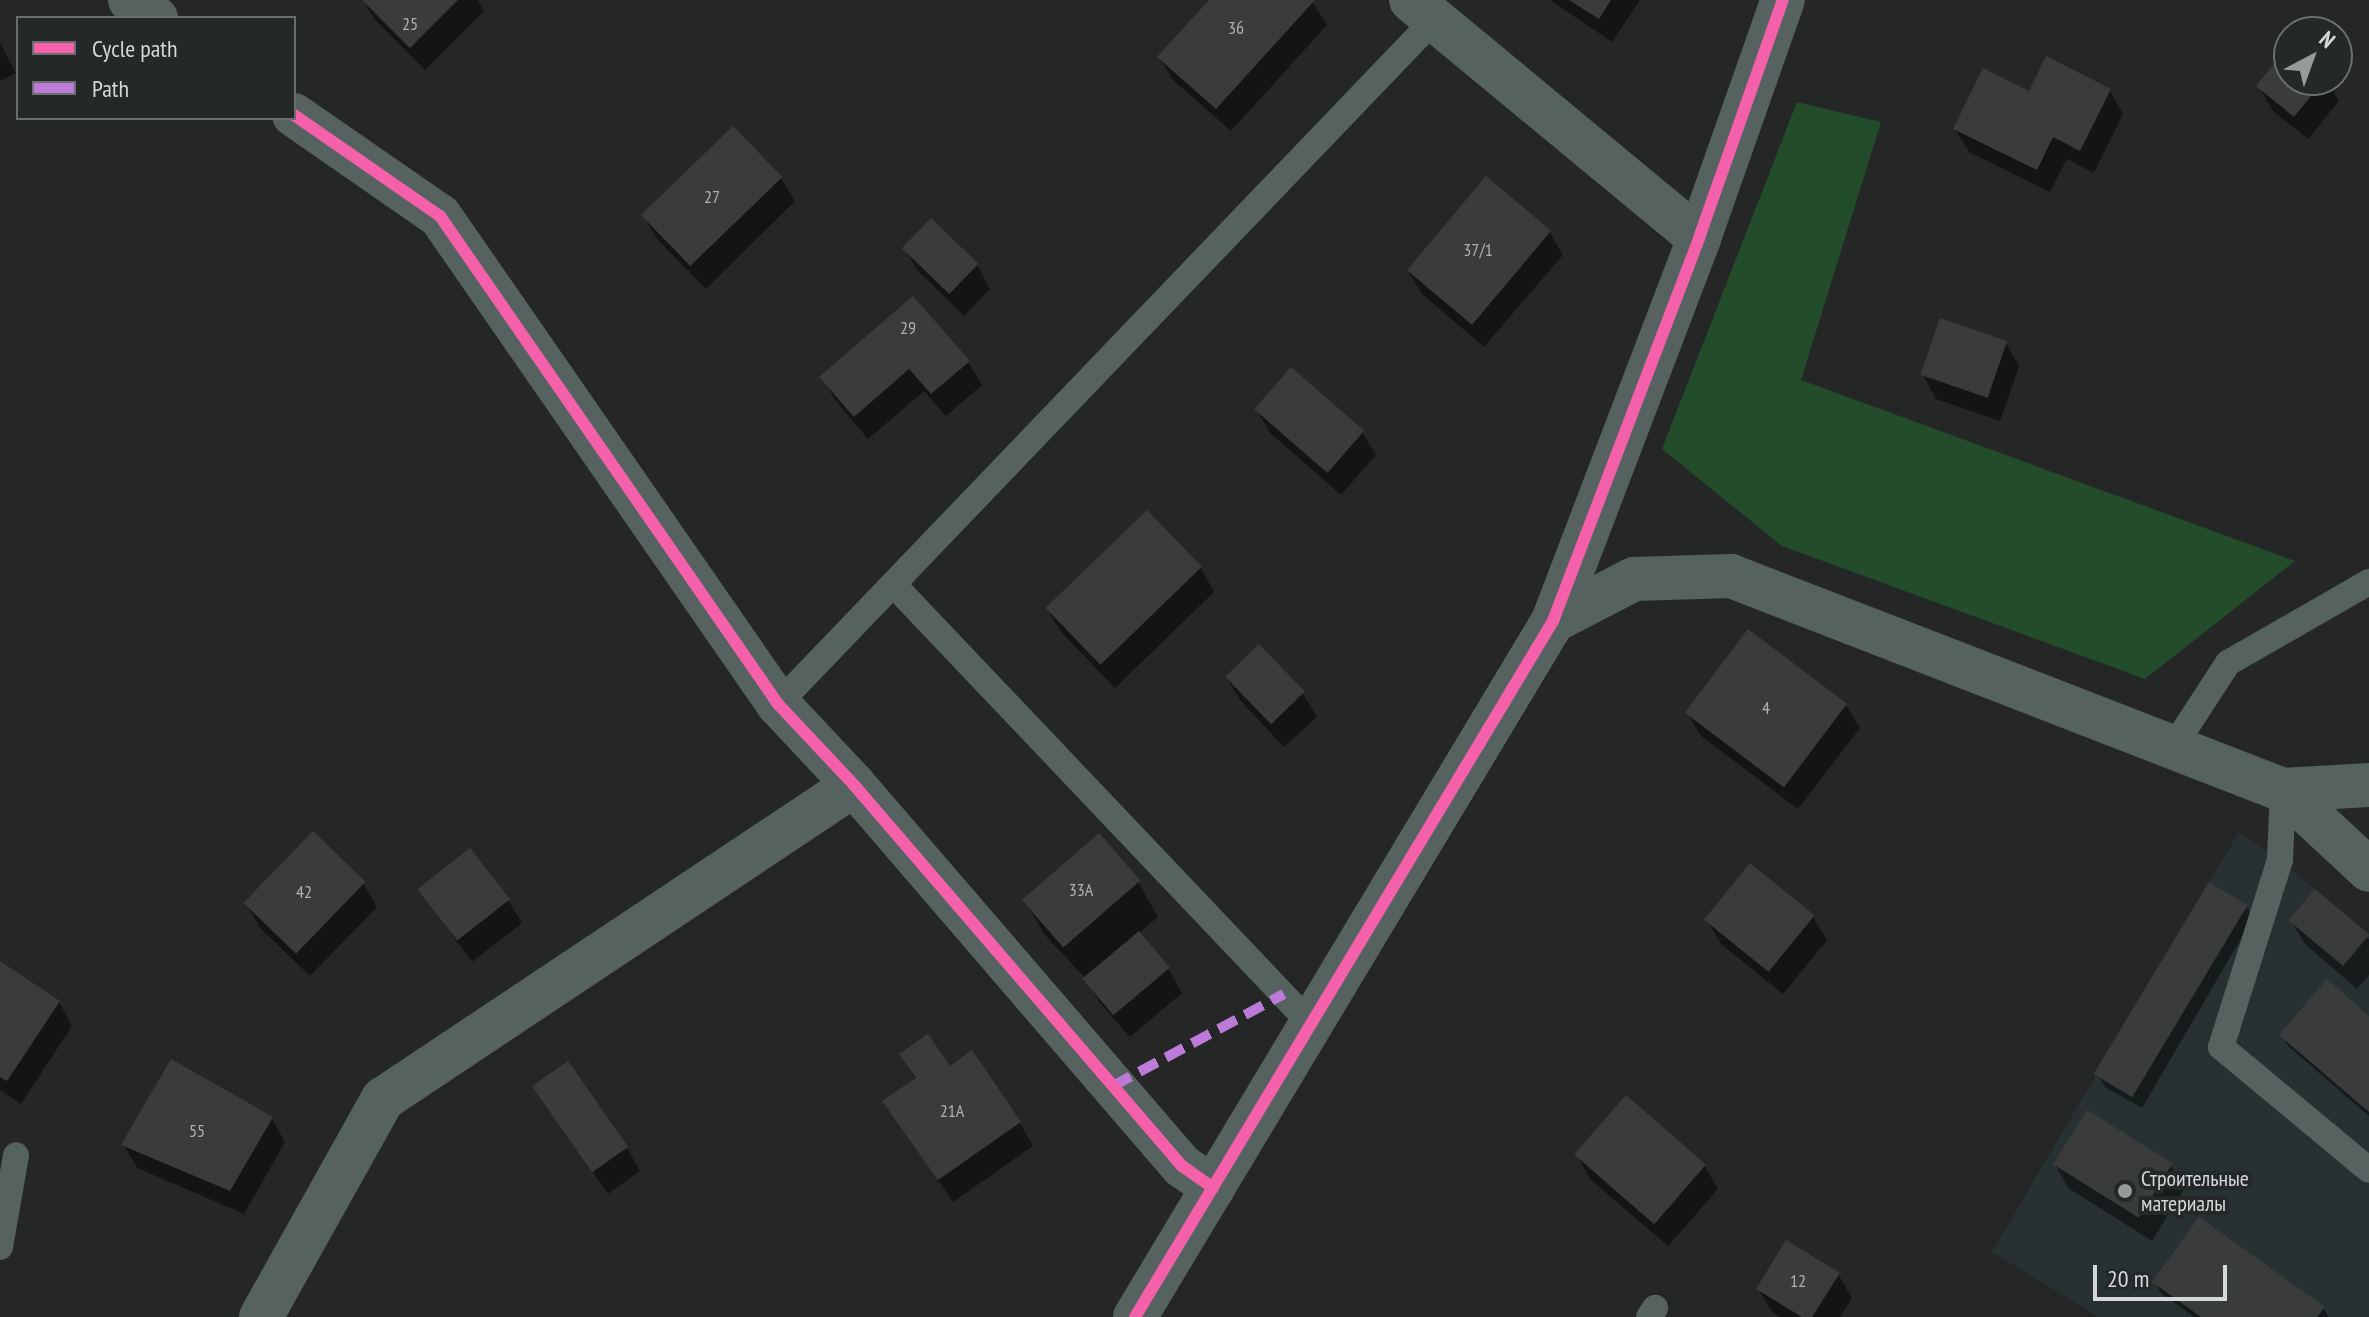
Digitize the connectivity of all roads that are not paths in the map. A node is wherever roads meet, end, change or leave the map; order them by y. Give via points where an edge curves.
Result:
1 (130, 0) edge
2 (1783, 0) edge
3 (1422, 10) edge
4 (153, 16) edge
5 (296, 116) edge
6 (1699, 238) junction
7 (2369, 582) edge
8 (893, 584) junction
9 (1553, 621) junction
10 (778, 704) junction
11 (2172, 749) junction
12 (854, 785) junction
13 (2369, 785) edge
14 (2283, 790) junction
15 (2369, 870) edge
16 (1311, 1024) junction
17 (16, 1155) dead end
18 (2369, 1170) edge
19 (1213, 1188) junction
20 (0, 1247) edge
21 (261, 1317) edge
22 (1135, 1317) edge

1 - 4 street
2 - 6 street
3 - 6 street
3 - 8 lane
5 - 10 street via 440,216
6 - 9 street
7 - 11 lane via 2228,663
8 - 10 lane
8 - 16 lane
9 - 11 street via 1634,579 1731,576
9 - 16 street
10 - 12 street
11 - 14 street
12 - 19 street via 1182,1166
12 - 21 street via 383,1099
13 - 14 street
14 - 15 street
14 - 18 lane via 2280,860 2221,1047
16 - 19 street
17 - 20 lane
19 - 22 street

